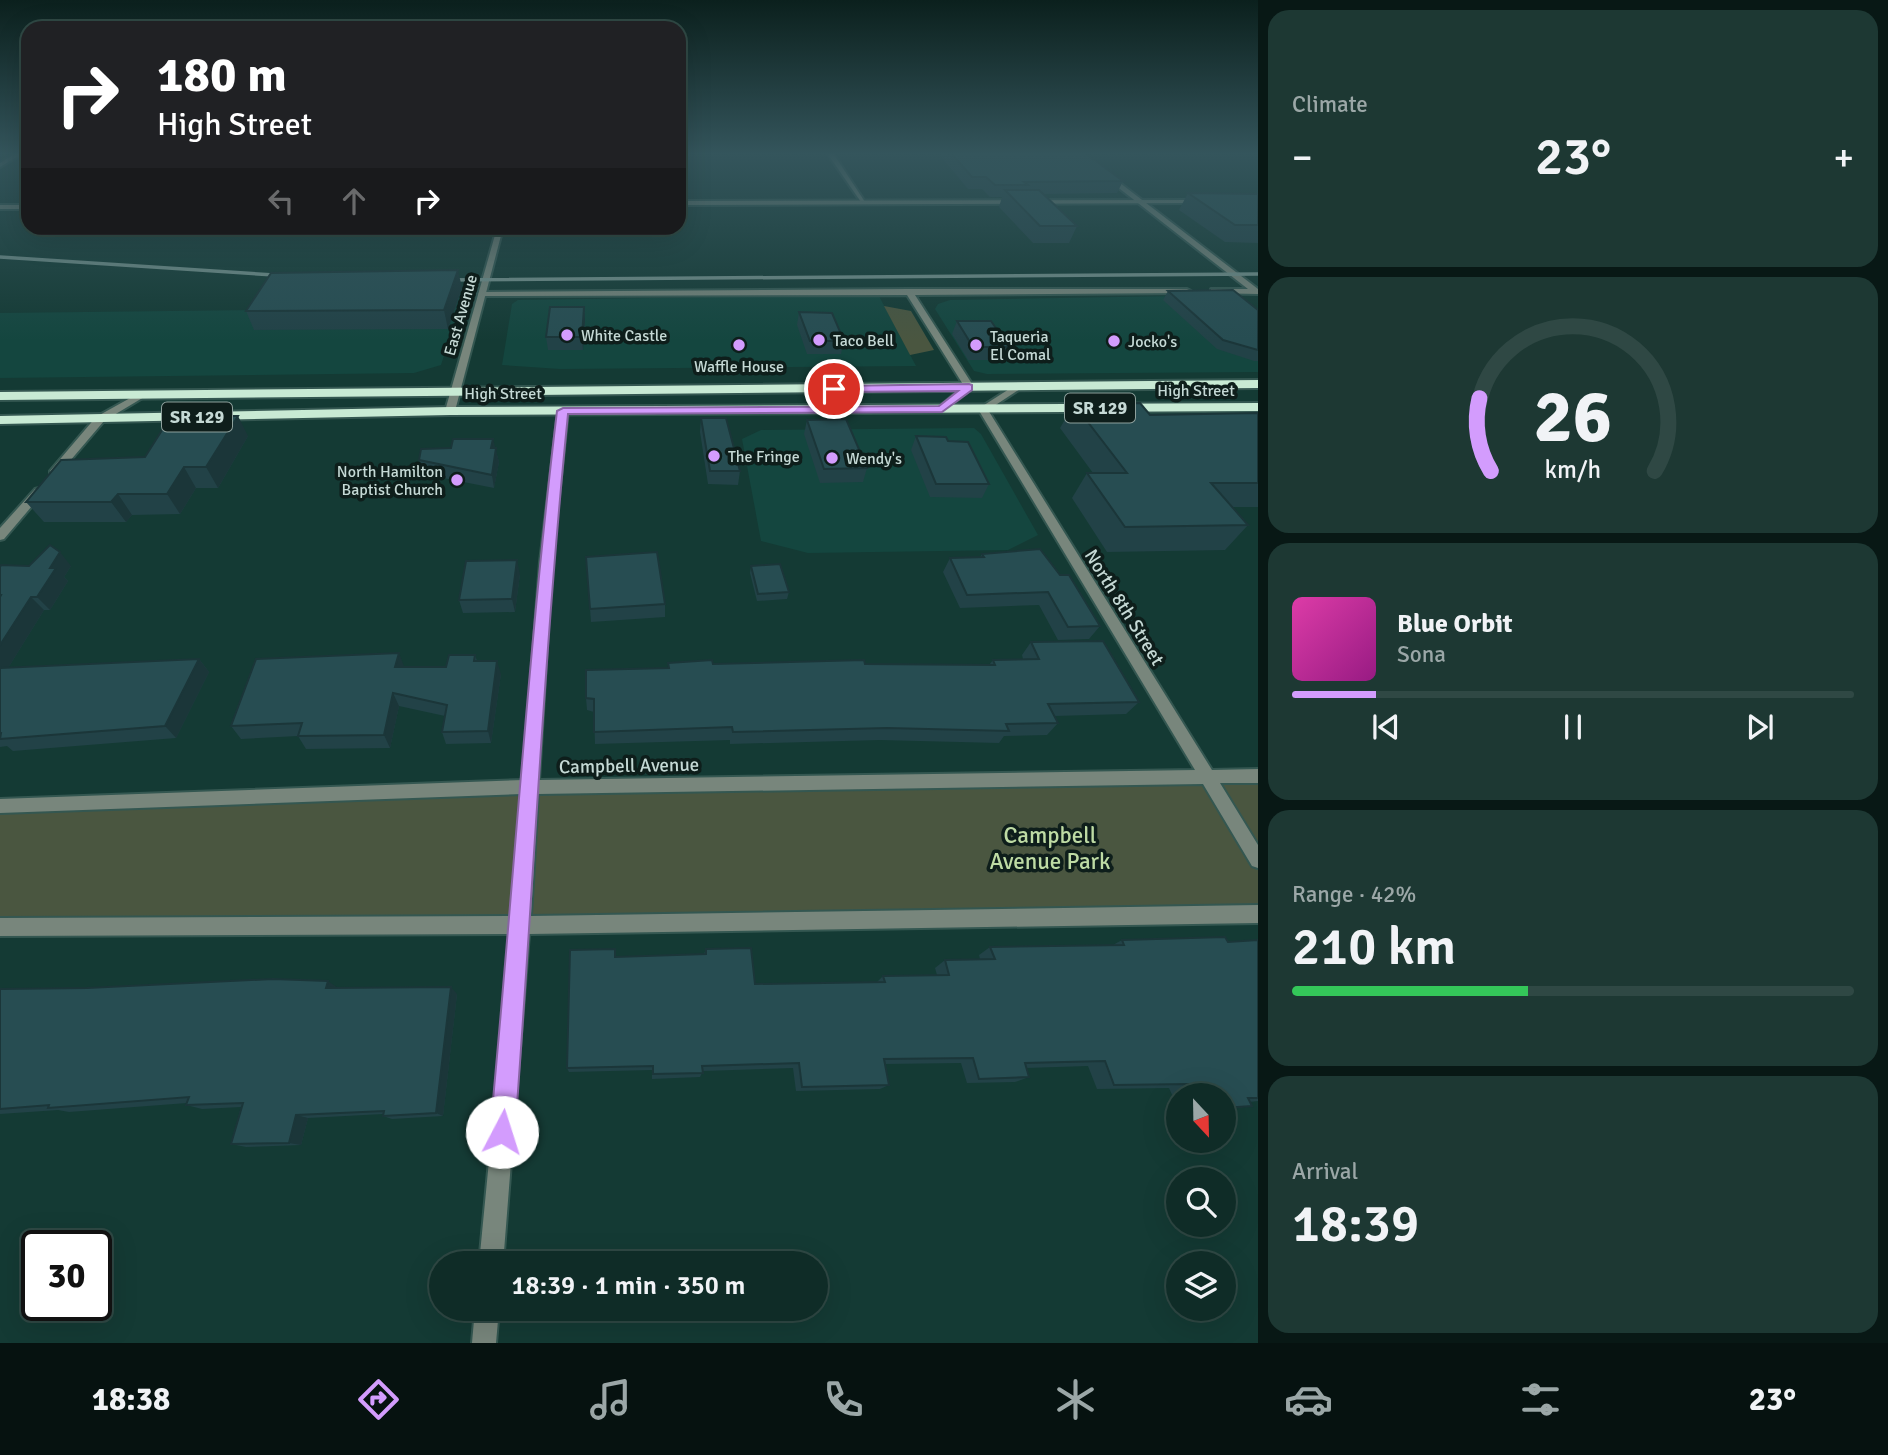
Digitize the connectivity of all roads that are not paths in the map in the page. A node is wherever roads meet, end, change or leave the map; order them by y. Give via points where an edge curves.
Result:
1 (1161, 216) edge
2 (498, 235) edge
3 (1196, 290) edge
4 (1209, 290) edge
5 (909, 291) junction
6 (1256, 292) edge
7 (482, 294) junction
8 (1258, 384) edge
9 (969, 387) junction
10 (1017, 387) junction
11 (455, 392) junction
12 (144, 394) junction
13 (0, 396) edge
14 (1258, 407) edge
15 (942, 409) junction
16 (983, 409) junction
17 (450, 411) junction
18 (563, 411) junction
19 (100, 419) junction
20 (0, 420) edge
21 (0, 536) edge
22 (1258, 776) edge
23 (1209, 777) junction
24 (531, 788) junction
25 (0, 806) edge
26 (1258, 860) edge
27 (1258, 914) edge
28 (521, 925) junction
29 (0, 927) edge
30 (492, 1251) edge
31 (486, 1321) edge
32 (484, 1343) edge

1 - 6 street
2 - 7 street, East Avenue
3 - 5 street
4 - 6 street
5 - 7 street
5 - 9 street
7 - 11 street, East Avenue
8 - 10 highway, High Street / SR 129
9 - 10 highway, High Street / SR 129
9 - 11 highway, High Street / SR 129
9 - 15 street
10 - 16 street
11 - 12 highway, High Street / SR 129
11 - 17 street, East Avenue
12 - 13 highway, High Street / SR 129
12 - 19 street
14 - 16 highway, High Street / SR 129
15 - 16 highway, High Street / SR 129
15 - 18 highway, High Street / SR 129
16 - 23 street, North 8th Street
17 - 18 highway, High Street / SR 129
17 - 19 highway, High Street / SR 129
18 - 24 street via 546,562
19 - 20 highway, High Street / SR 129
19 - 21 street
22 - 23 street, Campbell Avenue
23 - 24 street, Campbell Avenue
23 - 26 street, North 8th Street
24 - 25 street, Campbell Avenue
24 - 28 street
27 - 28 street
28 - 29 street
28 - 30 street
31 - 32 street

